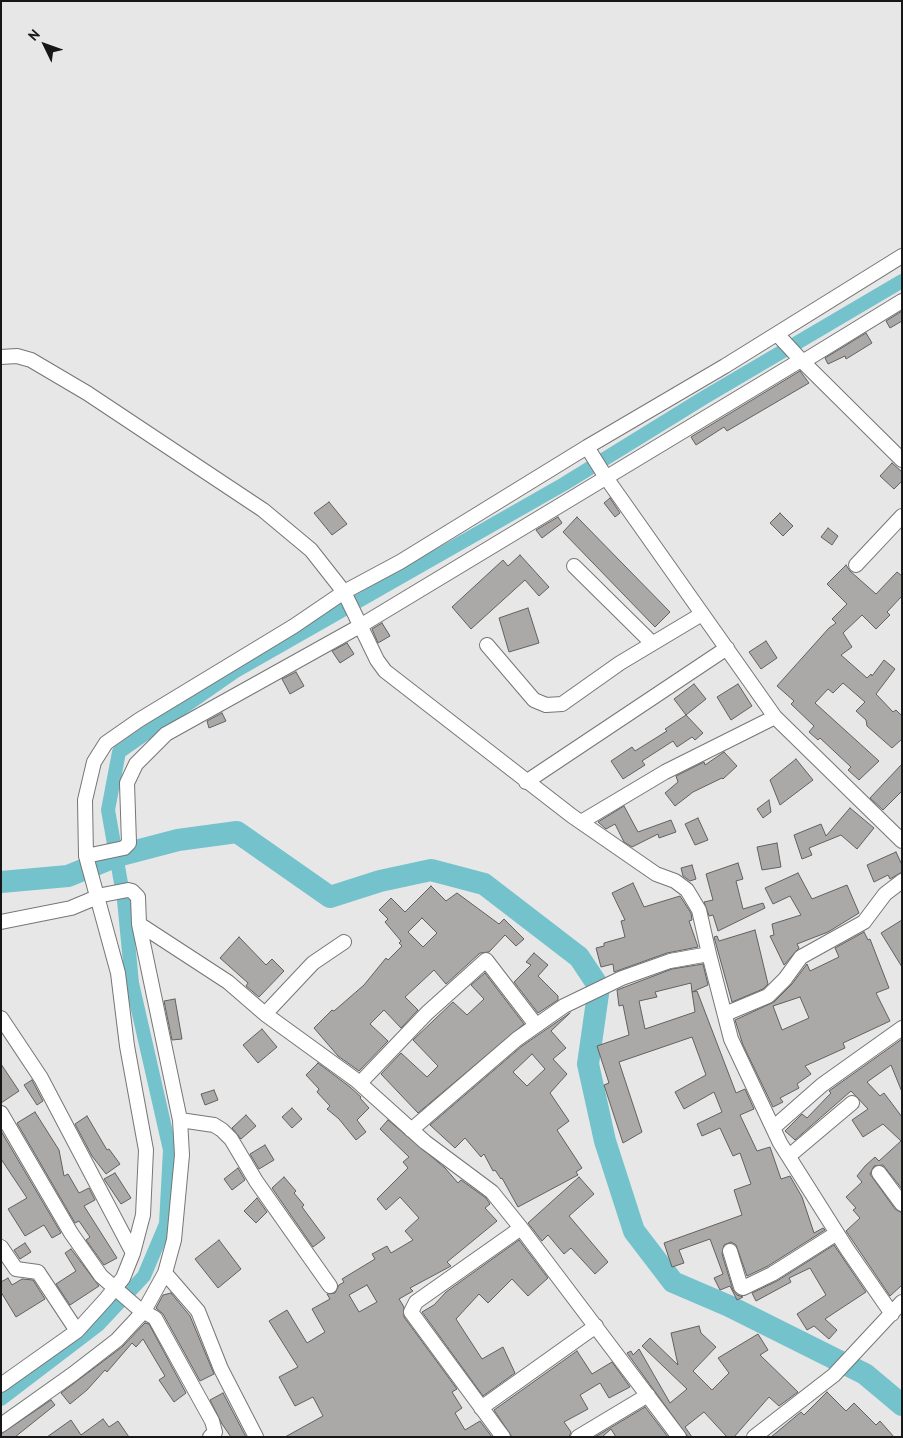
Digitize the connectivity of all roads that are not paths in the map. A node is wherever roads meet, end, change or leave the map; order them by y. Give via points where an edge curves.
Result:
1 (902, 256) edge
2 (902, 301) edge
3 (779, 337) junction
4 (1, 357) edge
5 (801, 360) junction
6 (588, 448) junction
7 (902, 460) edge
8 (606, 477) junction
9 (902, 516) edge
10 (856, 565) dead end
11 (574, 566) dead end
12 (345, 595) junction
13 (702, 614) junction
14 (358, 622) junction
15 (652, 643) junction
16 (487, 645) dead end
17 (727, 648) junction
18 (775, 717) junction
19 (526, 782) junction
20 (581, 822) junction
21 (902, 841) edge
22 (87, 859) junction
23 (902, 881) edge
24 (98, 893) junction
25 (1, 922) edge
26 (139, 924) junction
27 (344, 942) dead end
28 (709, 954) junction
29 (265, 1014) junction
30 (725, 1014) junction
31 (1, 1018) edge
32 (536, 1025) junction
33 (902, 1028) edge
34 (360, 1083) junction
35 (852, 1103) dead end
36 (1, 1114) edge
37 (180, 1120) junction
38 (773, 1128) junction
39 (411, 1130) junction
40 (789, 1156) junction
41 (879, 1173) dead end
42 (902, 1204) edge
43 (521, 1228) junction
44 (837, 1233) junction
45 (1, 1247) edge
46 (730, 1251) dead end
47 (134, 1253) junction
48 (165, 1273) junction
49 (330, 1286) dead end
50 (117, 1290) junction
51 (902, 1302) edge
52 (142, 1310) junction
53 (892, 1314) junction
54 (596, 1326) junction
55 (77, 1331) junction
56 (1, 1385) edge
57 (648, 1395) junction
58 (481, 1408) junction
59 (1, 1425) edge
60 (214, 1435) edge
61 (256, 1437) edge
62 (503, 1437) edge
63 (578, 1437) edge
64 (680, 1437) edge
65 (754, 1437) edge

1 - 3 street
2 - 5 street
3 - 5 street
3 - 6 street
4 - 12 street via 17,356 31,360 87,392 262,510 311,550
5 - 7 street
5 - 8 street
6 - 8 street
6 - 12 street
8 - 13 street
8 - 14 street
9 - 10 street
11 - 15 street
12 - 14 street
12 - 22 street via 106,743 94,762 85,800
13 - 15 street
13 - 17 street
14 - 19 street via 385,671
14 - 22 street via 166,734 136,764 126,783 129,843 124,848 101,852
15 - 16 street via 562,704 546,705 534,700
17 - 18 street
17 - 19 street
18 - 20 street via 665,772
18 - 21 street
19 - 20 street
20 - 28 street via 656,874 687,890 698,910
22 - 24 street
23 - 30 street via 885,894 864,922 801,957 768,996
24 - 25 street via 71,908
24 - 26 street via 128,890 138,897
24 - 47 street via 118,973 127,1046 146,1150 143,1215
26 - 29 street via 228,982
26 - 37 street
27 - 29 street via 313,963
28 - 30 street
28 - 32 street via 670,961 608,984
29 - 34 street
30 - 38 street via 731,1039
31 - 47 street via 40,1078
32 - 34 street via 486,960 427,1013
32 - 39 street
33 - 38 street via 822,1085
34 - 39 street
35 - 40 street
36 - 50 street via 72,1233 101,1276
37 - 48 street via 179,1205
37 - 49 street via 214,1125 231,1139 256,1181
38 - 40 street
39 - 43 street via 492,1192
40 - 44 street
41 - 42 street
43 - 54 street
43 - 58 street via 416,1302 411,1312
44 - 46 street via 744,1288 740,1286
44 - 53 street
45 - 55 street via 16,1269 38,1272
47 - 50 street
48 - 52 street
48 - 61 street via 198,1311 221,1369
50 - 52 street
50 - 55 street
51 - 53 street
52 - 59 street via 117,1340
52 - 60 street via 155,1318 180,1361 212,1421
53 - 65 street via 834,1375
54 - 57 street
54 - 58 street
55 - 56 street
57 - 63 street
57 - 64 street
58 - 62 street

